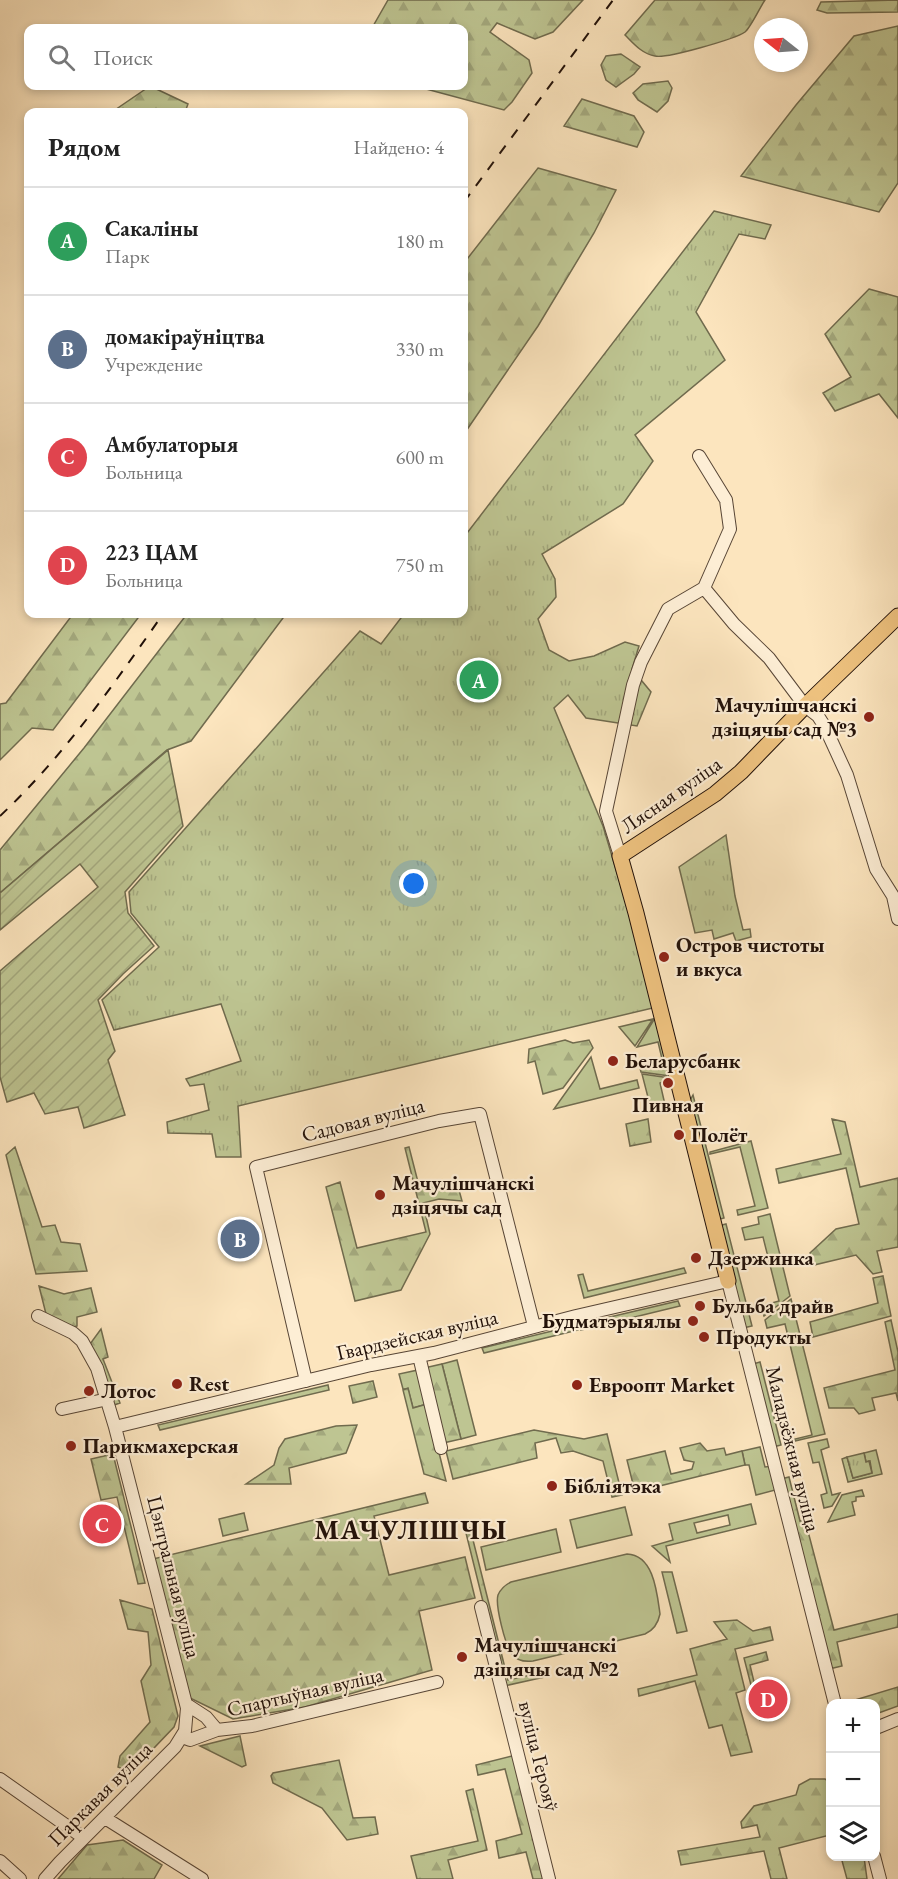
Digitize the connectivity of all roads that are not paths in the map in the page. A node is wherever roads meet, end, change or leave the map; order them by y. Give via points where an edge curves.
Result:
1 (699, 456) dead end
2 (704, 588) junction
3 (898, 616) edge
4 (804, 705) junction
5 (620, 856) junction
6 (895, 896) edge
7 (898, 919) edge
8 (728, 1281) junction
9 (38, 1316) dead end
10 (534, 1326) junction
11 (418, 1356) junction
12 (306, 1381) junction
13 (108, 1399) junction
14 (62, 1409) dead end
15 (116, 1427) junction
16 (441, 1448) dead end
17 (481, 1607) dead end
18 (437, 1682) dead end
19 (834, 1699) edge
20 (186, 1704) junction
21 (898, 1719) edge
22 (880, 1726) edge
23 (217, 1730) junction
24 (182, 1737) junction
25 (0, 1779) edge
26 (105, 1818) junction
27 (84, 1838) junction
28 (0, 1861) edge
29 (875, 1861) edge
30 (20, 1879) edge
31 (45, 1879) edge
32 (202, 1879) edge
33 (549, 1879) edge
34 (880, 1879) edge

1 - 2 street via 726,500 730,529
2 - 4 street via 769,658
2 - 5 street via 668,609 633,685 606,811
3 - 4 main road, Лясная вуліца
4 - 5 main road, Лясная вуліца via 715,794
4 - 6 street via 825,726 847,775 876,868
5 - 8 main road, Маладзёжная вуліца
6 - 7 street
8 - 10 street, Гвардзейская вуліца
8 - 19 street, Маладзёжная вуліца
9 - 13 street, Цэнтральная вуліца via 82,1341
10 - 11 street, Гвардзейская вуліца
10 - 12 street, Садовая вуліца via 480,1114 439,1121 256,1167
11 - 12 street, Гвардзейская вуліца
11 - 16 street
12 - 15 street, Гвардзейская вуліца
13 - 14 street
13 - 15 street, Цэнтральная вуліца
15 - 20 street, Цэнтральная вуліца
17 - 33 street, вуліца Герояў
18 - 23 street, Спартыўная вуліца via 252,1726
20 - 23 street
20 - 24 street, Цэнтральная вуліца
21 - 22 street
23 - 24 street, Спартыўная вуліца via 190,1740
24 - 26 street, Паркавая вуліца
25 - 27 street
26 - 27 street, Паркавая вуліца
26 - 32 street
27 - 31 street, Паркавая вуліца
28 - 30 street
29 - 34 street

